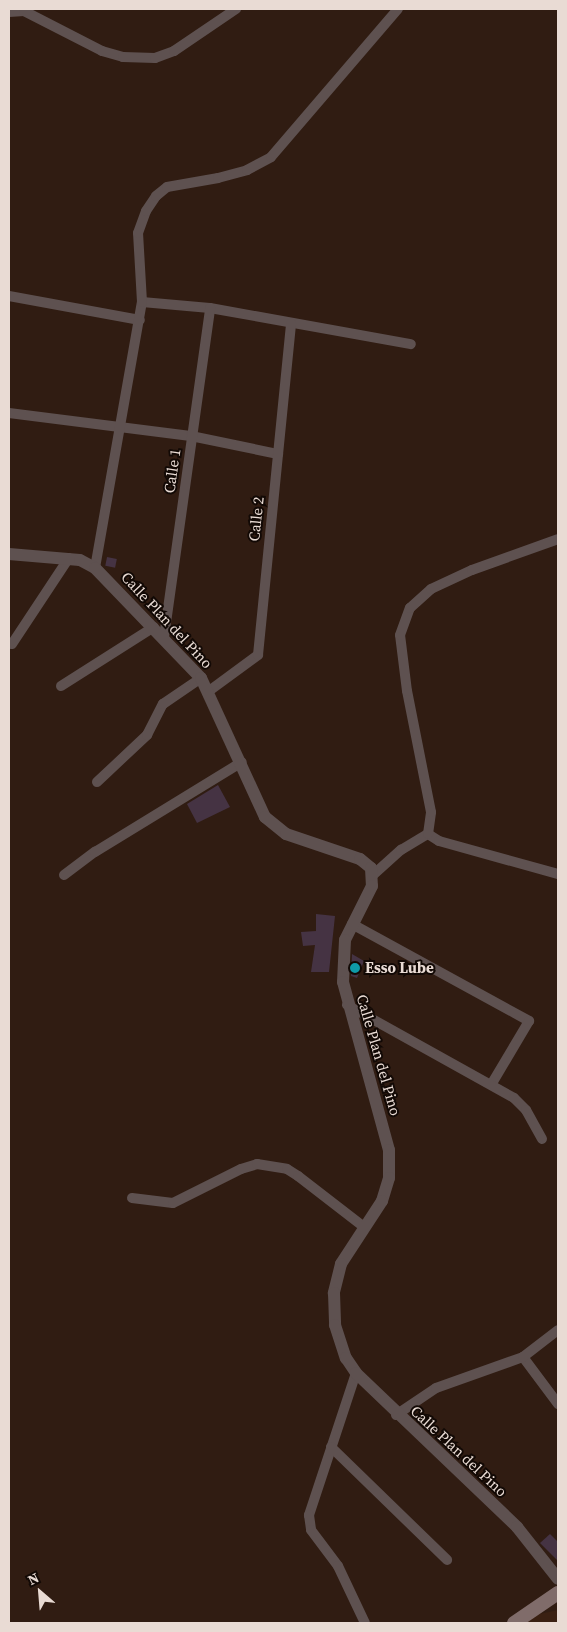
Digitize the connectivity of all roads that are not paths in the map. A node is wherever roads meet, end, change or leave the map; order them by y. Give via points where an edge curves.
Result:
1 (236, 9) edge
2 (398, 9) edge
3 (9, 12) edge
4 (9, 296) edge
5 (142, 302) junction
6 (210, 308) junction
7 (140, 320) junction
8 (291, 324) junction
9 (411, 344) dead end
10 (9, 413) edge
11 (120, 428) junction
12 (191, 436) junction
13 (278, 454) junction
14 (558, 539) edge
15 (9, 554) edge
16 (69, 558) junction
17 (95, 568) junction
18 (154, 627) junction
19 (164, 638) junction
20 (12, 644) dead end
21 (201, 678) junction
22 (61, 686) dead end
23 (209, 691) junction
24 (242, 762) junction
25 (97, 782) dead end
26 (428, 834) junction
27 (558, 874) edge
28 (64, 875) dead end
29 (373, 875) junction
30 (352, 924) junction
31 (347, 1005) junction
32 (491, 1085) junction
33 (542, 1139) dead end
34 (132, 1198) dead end
35 (364, 1227) junction
36 (558, 1330) edge
37 (523, 1357) junction
38 (356, 1373) junction
39 (558, 1404) edge
40 (396, 1415) junction
41 (331, 1447) junction
42 (447, 1560) dead end
43 (558, 1579) edge
44 (558, 1593) edge
45 (365, 1623) edge
46 (514, 1623) edge

1 - 3 street via 174,51 155,58 123,57 102,51 24,11
2 - 5 street via 271,156 247,170 167,187 156,196 138,233
4 - 7 street
5 - 6 street
5 - 7 street
6 - 8 street
6 - 12 street, Calle 1
7 - 11 street
8 - 9 street
8 - 13 street, Calle 2
10 - 11 street
11 - 12 street
11 - 17 street
12 - 13 street
12 - 19 street, Calle 1
13 - 23 street, Calle 2 via 258,655
14 - 26 street via 472,570 431,589 410,608 400,635 407,691 431,812
15 - 16 street, Calle Plan del Pino
16 - 17 street, Calle Plan del Pino
16 - 20 street
17 - 18 street, Calle Plan del Pino
18 - 19 street, Calle Plan del Pino
18 - 22 street
19 - 21 street, Calle Plan del Pino
21 - 23 street, Calle Plan del Pino
21 - 25 street via 163,704 147,735
23 - 24 street, Calle Plan del Pino
24 - 28 street via 95,852
24 - 29 street, Calle Plan del Pino via 257,804 276,827 367,862
26 - 27 street via 439,841
26 - 29 street via 401,850
29 - 30 street, Calle Plan del Pino via 372,886
30 - 31 street, Calle Plan del Pino via 342,956
30 - 32 street via 529,1020
31 - 32 street
31 - 35 street, Calle Plan del Pino via 390,1158 385,1194
32 - 33 street via 514,1098 526,1110
34 - 35 street via 173,1203 257,1164 287,1169
35 - 38 street, Calle Plan del Pino via 341,1264 333,1304 335,1325 346,1358
36 - 37 street
37 - 39 street
37 - 40 street via 436,1388
38 - 40 street, Calle Plan del Pino
38 - 41 street
40 - 43 street, Calle Plan del Pino via 517,1527
41 - 42 street
41 - 45 street via 309,1515 311,1530 338,1566
44 - 46 main road

